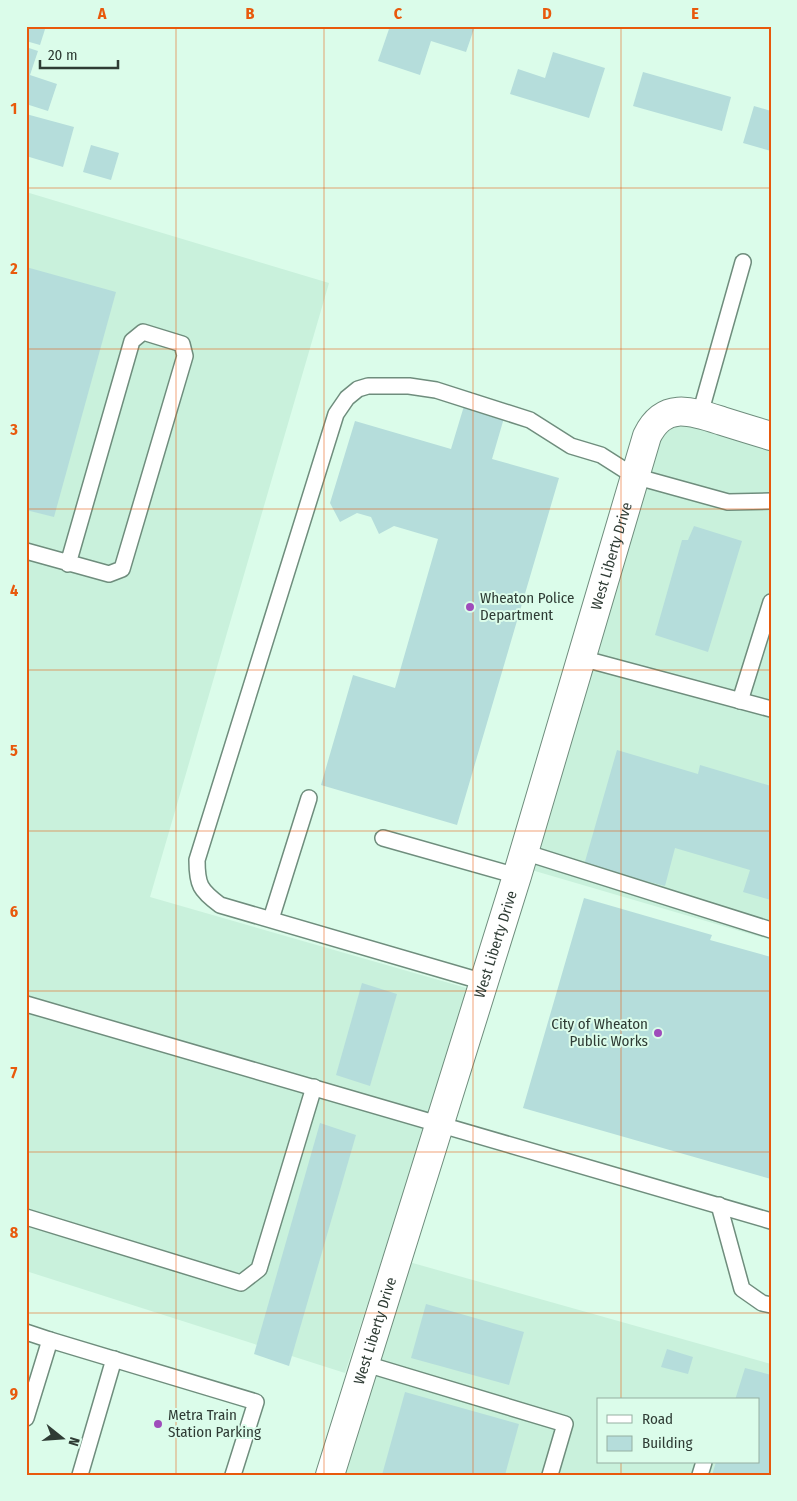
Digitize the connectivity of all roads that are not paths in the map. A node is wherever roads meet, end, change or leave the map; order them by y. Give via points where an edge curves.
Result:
1 (743, 262) dead end
2 (700, 414) junction
3 (771, 436) edge
4 (634, 476) junction
5 (771, 501) edge
6 (26, 551) edge
7 (68, 564) junction
8 (771, 602) edge
9 (581, 658) junction
10 (740, 701) junction
11 (771, 709) edge
12 (309, 798) dead end
13 (383, 838) dead end
14 (520, 864) junction
15 (270, 920) junction
16 (771, 930) edge
17 (484, 982) junction
18 (26, 1004) edge
19 (314, 1087) junction
20 (440, 1124) junction
21 (719, 1205) junction
22 (26, 1217) edge
23 (771, 1220) edge
24 (771, 1305) edge
25 (26, 1332) edge
26 (50, 1340) junction
27 (114, 1359) junction
28 (366, 1364) junction
29 (26, 1418) edge
30 (80, 1475) edge
31 (233, 1475) edge
32 (330, 1475) edge
33 (550, 1475) edge

1 - 2 lane
2 - 3 street
2 - 4 street, West Liberty Drive via 687,411 662,416 646,436
4 - 5 lane via 728,502
4 - 9 street, West Liberty Drive
4 - 15 lane via 601,455 571,446 530,420 436,390 368,386 347,398 336,414 197,860 197,880 205,894 220,905
6 - 7 lane
7 - 7 lane via 132,340 143,332 182,344 184,356 122,569 109,574
8 - 10 lane
9 - 10 lane
9 - 14 street, West Liberty Drive
10 - 11 lane
12 - 15 lane
13 - 14 lane
14 - 16 lane
14 - 17 street, West Liberty Drive
15 - 17 lane
17 - 20 street, West Liberty Drive
18 - 19 lane
19 - 20 lane
19 - 22 lane via 259,1269 240,1283
20 - 21 lane
20 - 28 street, West Liberty Drive
21 - 23 lane
21 - 24 lane via 742,1289
25 - 26 lane
26 - 27 lane
26 - 29 lane
27 - 30 lane
27 - 31 lane via 256,1402
28 - 32 street, West Liberty Drive
28 - 33 lane via 565,1424

